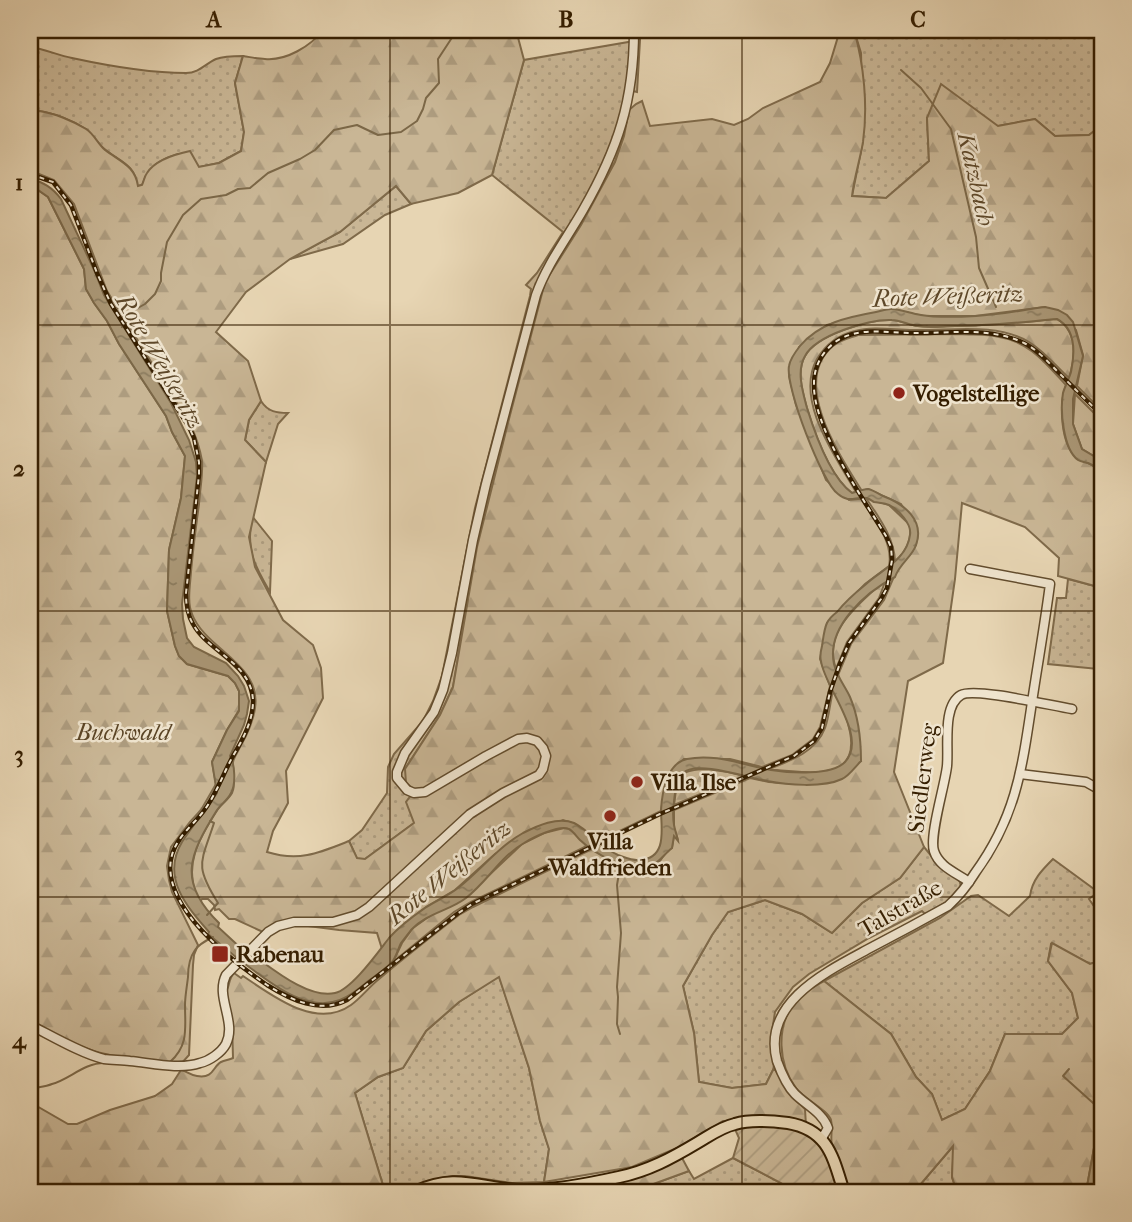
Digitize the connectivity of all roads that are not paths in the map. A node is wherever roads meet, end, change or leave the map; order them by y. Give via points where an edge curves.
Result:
1 (634, 30) edge
2 (970, 569) dead end
3 (1032, 701) junction
4 (1072, 709) dead end
5 (1020, 774) junction
6 (1102, 791) edge
7 (969, 882) junction
8 (30, 1025) edge
9 (822, 1138) junction
10 (414, 1192) edge
11 (844, 1192) edge

1 - 8 street via 631,86 619,136 583,210 542,276 486,484 443,690 405,754 397,778 407,790 425,792 503,746 527,738 543,748 543,769 533,780 470,814 357,915 333,922 283,924 268,932 226,975 226,1044 203,1063 103,1058
2 - 3 street, Talstraße via 1050,584
3 - 4 street, Siedlerweg
3 - 5 street, Talstraße
3 - 7 street, Siedlerweg via 963,693 948,710 947,765 932,841 945,867
5 - 6 street via 1086,782
5 - 7 street, Talstraße via 1008,817
7 - 9 street, Talstraße via 948,906 822,974 788,1006 775,1045 778,1062 794,1093 826,1122
9 - 10 main road via 789,1124 750,1121 732,1124 664,1162 620,1177 526,1191 457,1181
9 - 11 main road

